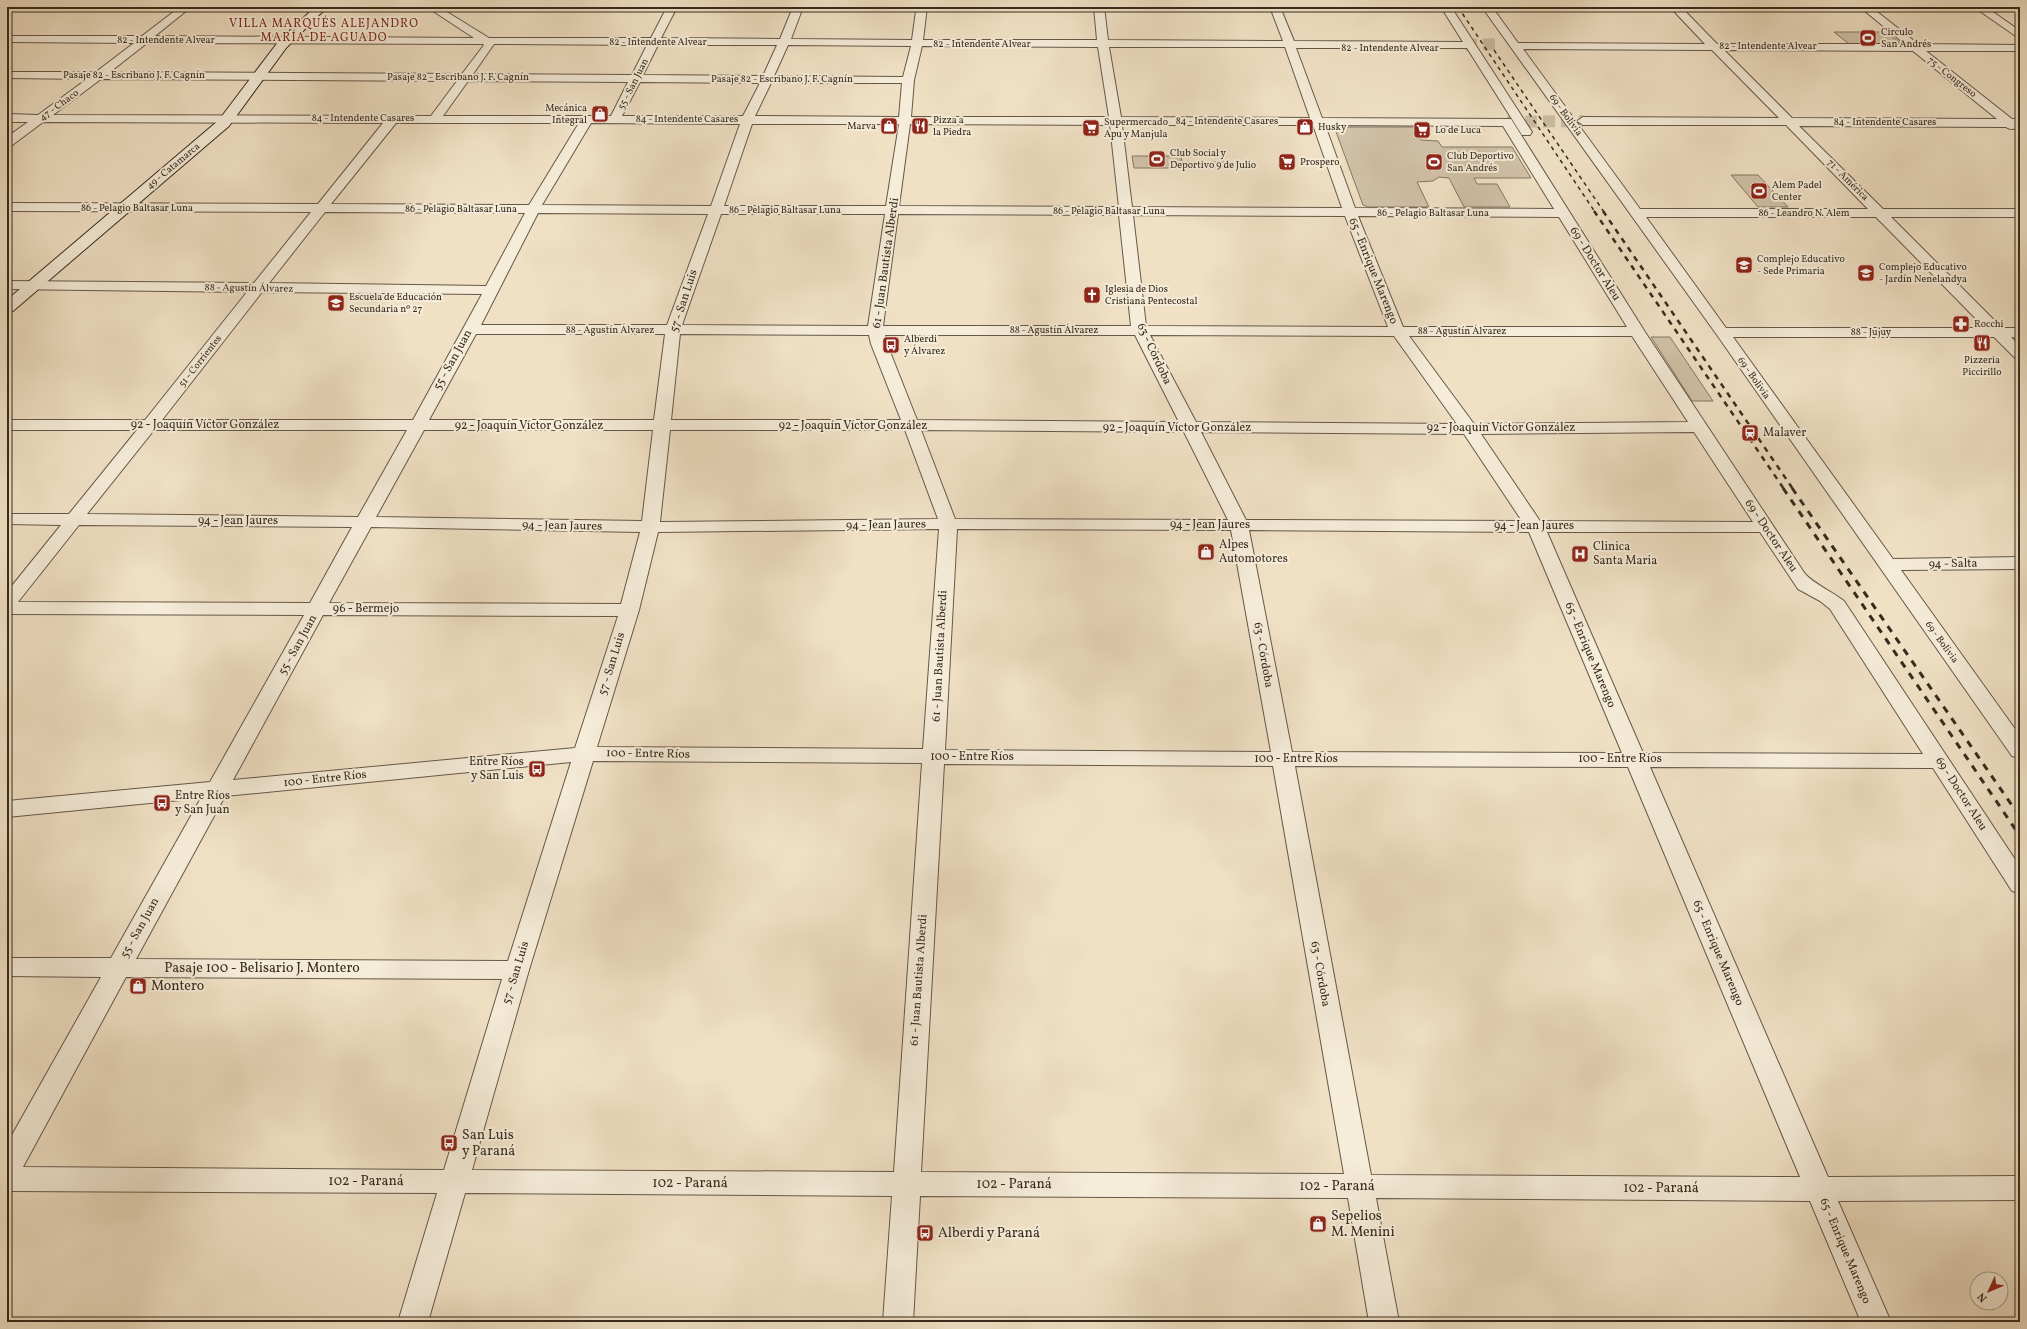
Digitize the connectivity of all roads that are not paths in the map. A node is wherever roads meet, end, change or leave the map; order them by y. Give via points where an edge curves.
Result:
1 (186, 7) edge
2 (321, 7) edge
3 (432, 7) edge
4 (672, 7) edge
5 (798, 7) edge
6 (819, 7) edge
7 (922, 7) edge
8 (1099, 7) edge
9 (1275, 7) edge
10 (1446, 7) edge
11 (1481, 7) edge
12 (1487, 7) edge
13 (1675, 7) edge
14 (1864, 7) edge
15 (1979, 7) edge
16 (2020, 36) edge
17 (7, 39) edge
18 (143, 40) junction
19 (287, 40) junction
20 (488, 42) junction
21 (654, 43) junction
22 (784, 43) junction
23 (917, 43) junction
24 (1103, 44) junction
25 (1501, 44) dead end
26 (1300, 45) junction
27 (1468, 45) junction
28 (1516, 46) junction
29 (1714, 46) junction
30 (1914, 47) junction
31 (2020, 48) edge
32 (7, 75) edge
33 (99, 75) junction
34 (259, 76) junction
35 (465, 77) junction
36 (636, 78) junction
37 (767, 78) junction
38 (908, 80) junction
39 (7, 118) edge
40 (41, 118) junction
41 (228, 118) junction
42 (393, 118) junction
43 (435, 118) junction
44 (587, 119) junction
45 (615, 119) junction
46 (748, 120) junction
47 (905, 120) junction
48 (1116, 121) junction
49 (1574, 121) junction
50 (1318, 122) junction
51 (1790, 122) junction
52 (1514, 123) junction
53 (2015, 123) edge
54 (2020, 131) edge
55 (7, 143) edge
56 (7, 207) edge
57 (122, 208) junction
58 (321, 209) junction
59 (533, 210) junction
60 (715, 210) junction
61 (894, 210) junction
62 (1127, 211) junction
63 (1350, 212) junction
64 (1562, 213) junction
65 (1636, 213) junction
66 (1881, 213) junction
67 (2020, 213) edge
68 (7, 285) edge
69 (31, 286) junction
70 (257, 289) junction
71 (490, 290) junction
72 (7, 308) edge
73 (471, 329) junction
74 (673, 330) junction
75 (876, 330) junction
76 (1140, 331) junction
77 (1398, 331) junction
78 (1637, 332) junction
79 (1722, 332) junction
80 (1998, 333) junction
81 (2020, 333) edge
82 (2020, 355) edge
83 (7, 425) edge
84 (149, 425) junction
85 (910, 425) junction
86 (416, 426) junction
87 (662, 426) junction
88 (1191, 428) junction
89 (1699, 428) junction
90 (1469, 429) junction
91 (7, 519) edge
92 (73, 519) junction
93 (364, 522) junction
94 (948, 524) junction
95 (1239, 525) junction
96 (1535, 526) junction
97 (650, 527) junction
98 (1764, 527) junction
99 (2020, 563) edge
100 (1886, 565) junction
101 (7, 604) edge
102 (7, 608) edge
103 (317, 609) junction
104 (629, 610) junction
105 (2020, 751) edge
106 (585, 754) junction
107 (934, 757) junction
108 (1282, 759) junction
109 (1635, 759) junction
110 (1940, 761) junction
111 (218, 790) junction
112 (7, 809) edge
113 (2020, 885) edge
114 (7, 967) edge
115 (118, 967) junction
116 (516, 970) junction
117 (7, 1170) edge
118 (7, 1179) edge
119 (456, 1182) junction
120 (905, 1184) junction
121 (1358, 1187) junction
122 (2020, 1188) edge
123 (1819, 1189) junction
124 (413, 1322) edge
125 (898, 1322) edge
126 (1384, 1322) edge
127 (1876, 1322) edge

1 - 18 street, 47 - Chaco
2 - 19 street, 49 - Catamarca
3 - 20 street
4 - 21 street, 55 - San Juan
5 - 22 street, 57 - San Luis
6 - 7 street
7 - 23 street, 61 - Juan Bautista Alberdi
8 - 24 street, 63 - Córdoba
9 - 26 street, 65 - Enrique Marengo
10 - 27 street, 69 - Doctor Aleu
11 - 25 street via 1504,40
12 - 28 street, 69 - Bolivia
13 - 29 street, 71 - América
14 - 30 street, 75 - Congreso
15 - 16 street
17 - 18 street, 82 - Intendente Alvear
18 - 19 street, 82 - Intendente Alvear
18 - 33 street, 47 - Chaco
19 - 20 street, 82 - Intendente Alvear
19 - 34 street, 49 - Catamarca
20 - 21 street, 82 - Intendente Alvear
20 - 35 street via 489,45
21 - 22 street, 82 - Intendente Alvear
21 - 36 street, 55 - San Juan
22 - 23 street, 82 - Intendente Alvear
22 - 37 street, 57 - San Luis
23 - 24 street, 82 - Intendente Alvear
23 - 38 street, 61 - Juan Bautista Alberdi
24 - 26 street, 82 - Intendente Alvear
24 - 48 street, 63 - Córdoba
26 - 27 street, 82 - Intendente Alvear via 1321,48
26 - 50 street, 65 - Enrique Marengo
27 - 52 street, 69 - Doctor Aleu
28 - 29 street, 82 - Intendente Alvear
28 - 49 street, 69 - Bolivia
29 - 30 street, 82 - Intendente Alvear
29 - 51 street, 71 - América
30 - 31 street, 82 - Intendente Alvear
30 - 53 street, 75 - Congreso
32 - 33 street, Pasaje 82 - Escribano J. F. Cagnín
33 - 34 street, Pasaje 82 - Escribano J. F. Cagnín
33 - 40 street, 47 - Chaco
34 - 35 street, Pasaje 82 - Escribano J. F. Cagnín
34 - 41 street, 49 - Catamarca
35 - 36 street, Pasaje 82 - Escribano J. F. Cagnín
35 - 43 street
36 - 37 street, Pasaje 82 - Escribano J. F. Cagnín
36 - 45 street, 55 - San Juan
37 - 38 street, Pasaje 82 - Escribano J. F. Cagnín
37 - 46 street, 57 - San Luis
38 - 47 street, 61 - Juan Bautista Alberdi
39 - 40 street, 84 - Intendente Casares
40 - 41 street, 84 - Intendente Casares
40 - 55 street, 47 - Chaco
41 - 42 street, 84 - Intendente Casares
41 - 57 street, 49 - Catamarca
42 - 43 street, 84 - Intendente Casares
42 - 58 street, 51 - Corrientes
43 - 44 street, 84 - Intendente Casares
44 - 45 street, 84 - Intendente Casares
44 - 59 street, 55 - San Juan
45 - 46 street, 84 - Intendente Casares
46 - 47 street, 84 - Intendente Casares
46 - 60 street, 57 - San Luis
47 - 48 street, 84 - Intendente Casares
47 - 61 street, 61 - Juan Bautista Alberdi
48 - 50 street, 84 - Intendente Casares
48 - 62 street, 63 - Córdoba
49 - 51 street, 84 - Intendente Casares via 1731,124 1750,121
49 - 65 street, 69 - Bolivia
50 - 52 street, 84 - Intendente Casares via 1367,122 1378,125
50 - 63 street, 65 - Enrique Marengo
51 - 53 street, 84 - Intendente Casares
51 - 66 street, 71 - América
52 - 64 street, 69 - Doctor Aleu via 1538,173
53 - 54 street, 75 - Congreso
56 - 57 street, 86 - Pelagio Baltasar Luna
57 - 58 street, 86 - Pelagio Baltasar Luna
57 - 69 street, 49 - Catamarca
58 - 59 street, 86 - Pelagio Baltasar Luna
58 - 70 street, 51 - Corrientes
59 - 60 street, 86 - Pelagio Baltasar Luna
59 - 71 street, 55 - San Juan
60 - 61 street, 86 - Pelagio Baltasar Luna
60 - 74 street, 57 - San Luis
61 - 62 street, 86 - Pelagio Baltasar Luna
61 - 75 street, 61 - Juan Bautista Alberdi
62 - 63 street, 86 - Pelagio Baltasar Luna
62 - 76 street, 63 - Córdoba
63 - 64 street, 86 - Pelagio Baltasar Luna
63 - 77 street, 65 - Enrique Marengo
64 - 78 street, 69 - Doctor Aleu
65 - 66 street, 86 - Leandro N. Alem
65 - 79 street, 69 - Bolivia
66 - 67 street, 86 - Leandro N. Alem
66 - 80 street, 71 - América
68 - 69 street, 88 - Agustín Álvarez
69 - 70 street, 88 - Agustín Álvarez
69 - 72 street, 49 - Catamarca
70 - 71 street, 88 - Agustín Álvarez
70 - 84 street, 51 - Corrientes
71 - 73 street, 55 - San Juan
73 - 74 street, 88 - Agustín Álvarez
73 - 86 street, 55 - San Juan
74 - 75 street, 88 - Agustín Álvarez
74 - 87 street, 57 - San Luis
75 - 76 street, 88 - Agustín Álvarez
75 - 85 street, 61 - Juan Bautista Alberdi
76 - 77 street, 88 - Agustín Álvarez
76 - 88 street, 63 - Córdoba
77 - 78 street, 88 - Agustín Álvarez
77 - 90 street, 65 - Enrique Marengo
78 - 89 street, 69 - Doctor Aleu
79 - 80 street, 88 - Jujuy
79 - 100 street, 69 - Bolivia
80 - 81 street, 88 - Jujuy
80 - 82 street, 71 - América
83 - 84 street, 92 - Joaquín Víctor González
84 - 86 street, 92 - Joaquín Víctor González
84 - 92 street, 51 - Corrientes
85 - 87 street, 92 - Joaquín Víctor González
85 - 88 street, 92 - Joaquín Víctor González
85 - 94 street, 61 - Juan Bautista Alberdi
86 - 87 street, 92 - Joaquín Víctor González
86 - 93 street, 55 - San Juan
87 - 97 street, 57 - San Luis
88 - 90 street, 92 - Joaquín Víctor González
88 - 95 street, 63 - Córdoba
89 - 90 street, 92 - Joaquín Víctor González
89 - 98 street, 69 - Doctor Aleu
90 - 96 street, 65 - Enrique Marengo
91 - 92 street, 94 - Jean Jaures
92 - 93 street, 94 - Jean Jaures
92 - 101 street, 51 - Corrientes
93 - 97 street, 94 - Jean Jaures
93 - 103 street, 55 - San Juan
94 - 95 street, 94 - Jean Jaures
94 - 97 street, 94 - Jean Jaures
94 - 107 street, 61 - Juan Bautista Alberdi
95 - 96 street, 94 - Jean Jaures
95 - 108 street, 63 - Córdoba
96 - 98 street, 94 - Jean Jaures
96 - 109 street, 65 - Enrique Marengo
97 - 104 street, 57 - San Luis
98 - 110 street, 69 - Doctor Aleu via 1805,585 1827,597 1837,606
99 - 100 street, 94 - Salta
100 - 105 street, 69 - Bolivia
102 - 103 street, 96 - Bermejo
103 - 104 street, 96 - Bermejo
103 - 111 street, 55 - San Juan
104 - 106 street, 57 - San Luis
106 - 107 street, 100 - Entre Ríos
106 - 111 street, 100 - Entre Ríos
106 - 116 street, 57 - San Luis
107 - 108 street, 100 - Entre Ríos
107 - 120 street, 61 - Juan Bautista Alberdi
108 - 109 street, 100 - Entre Ríos
108 - 121 street, 63 - Córdoba
109 - 110 street, 100 - Entre Ríos
109 - 123 street, 65 - Enrique Marengo
110 - 113 street, 69 - Doctor Aleu
111 - 112 street, 100 - Entre Ríos
111 - 115 street, 55 - San Juan
114 - 115 street, Pasaje 100 - Belisario J. Montero
115 - 116 street, Pasaje 100 - Belisario J. Montero
115 - 117 street, 55 - San Juan
116 - 119 street, 57 - San Luis
118 - 119 street, 102 - Paraná
119 - 120 street, 102 - Paraná
119 - 124 street, 57 - San Luis
120 - 121 street, 102 - Paraná
120 - 125 street, 61 - Juan Bautista Alberdi
121 - 123 street, 102 - Paraná
121 - 126 street, 63 - Córdoba
122 - 123 street, 102 - Paraná
123 - 127 street, 65 - Enrique Marengo

